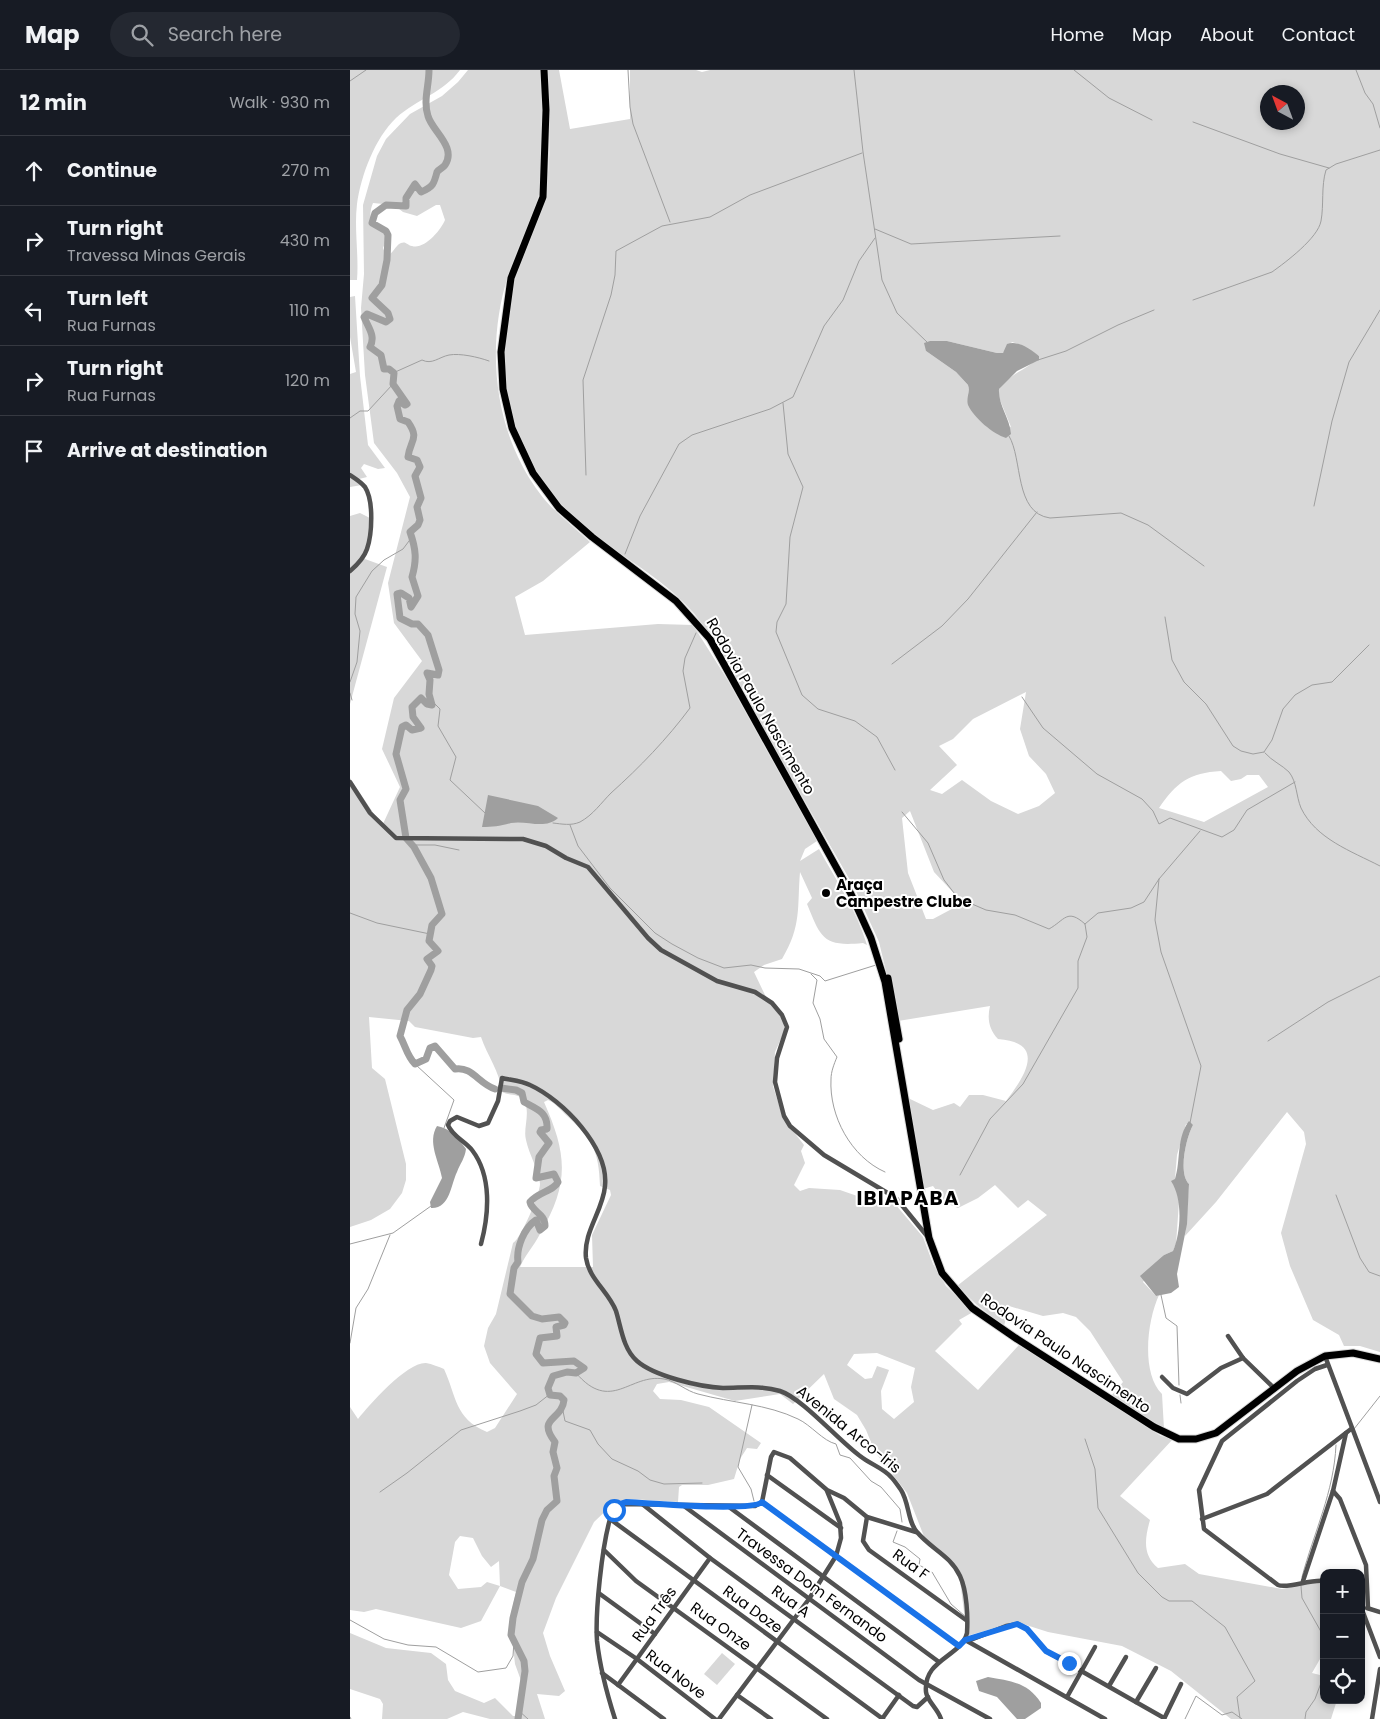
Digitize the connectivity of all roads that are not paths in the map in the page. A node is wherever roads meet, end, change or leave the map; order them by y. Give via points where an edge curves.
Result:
1 (544, 70) edge
2 (350, 475) edge
3 (350, 571) edge
4 (350, 782) edge
5 (929, 1238) junction
6 (481, 1244) dead end
7 (1228, 1336) dead end
8 (1325, 1356) junction
9 (1243, 1358) junction
10 (1380, 1359) edge
11 (1327, 1365) junction
12 (1162, 1377) dead end
13 (1275, 1388) junction
14 (1260, 1405) junction
15 (1351, 1429) junction
16 (1346, 1433) junction
17 (767, 1475) junction
18 (827, 1490) junction
19 (1333, 1491) junction
20 (762, 1502) junction
21 (1380, 1502) edge
22 (641, 1503) junction
23 (683, 1505) junction
24 (728, 1507) junction
25 (867, 1517) junction
26 (610, 1519) junction
27 (1202, 1519) junction
28 (840, 1528) junction
29 (916, 1532) junction
30 (604, 1550) junction
31 (836, 1556) junction
32 (710, 1558) junction
33 (823, 1578) junction
34 (694, 1581) junction
35 (1303, 1581) junction
36 (1320, 1581) edge
37 (1365, 1586) edge
38 (600, 1594) junction
39 (809, 1599) junction
40 (675, 1608) junction
41 (1365, 1608) edge
42 (1365, 1611) edge
43 (1380, 1612) edge
44 (794, 1618) junction
45 (966, 1620) junction
46 (597, 1632) junction
47 (655, 1634) junction
48 (966, 1641) junction
49 (776, 1642) junction
50 (959, 1646) junction
51 (1095, 1647) dead end
52 (1126, 1657) dead end
53 (1380, 1657) edge
54 (637, 1659) junction
55 (939, 1662) junction
56 (757, 1668) junction
57 (1156, 1668) dead end
58 (1380, 1669) edge
59 (1082, 1670) junction
60 (602, 1673) junction
61 (927, 1683) junction
62 (1181, 1684) dead end
63 (618, 1685) junction
64 (1109, 1686) junction
65 (737, 1695) junction
66 (899, 1695) junction
67 (1067, 1696) junction
68 (928, 1697) junction
69 (1136, 1702) junction
70 (615, 1719) edge
71 (664, 1719) edge
72 (717, 1719) edge
73 (772, 1719) edge
74 (827, 1719) edge
75 (882, 1719) edge
76 (941, 1719) edge
77 (990, 1719) edge
78 (1105, 1719) edge
79 (1164, 1719) edge
80 (1372, 1719) edge

1 - 5 main road, Rodovia Paulo Nascimento via 543,196 511,278 500,352 503,389 512,428 533,473 559,508 676,601 705,632 835,864 860,901 882,956 895,1010 899,1058
2 - 3 street via 364,486 371,507 367,550
4 - 5 street via 376,821 392,836 517,839 546,846 588,868 661,950 708,976 755,992 772,1004 787,1027 777,1058 775,1082 790,1126 824,1155 896,1198
5 - 14 main road, Rodovia Paulo Nascimento via 942,1273 972,1308 1166,1434 1187,1440 1206,1437
6 - 29 street, Avenida Arco-Íris via 486,1188 476,1157 448,1124 457,1117 479,1126 488,1123 495,1110 502,1078 529,1084 542,1091 573,1119 598,1150 604,1164 606,1185 587,1239 586,1258 588,1269 613,1303 630,1354 644,1366 688,1382 721,1388 758,1386 782,1392 798,1401 847,1446 890,1476 904,1496
7 - 9 street
8 - 10 main road, Rodovia Paulo Nascimento via 1353,1353
8 - 11 street
8 - 13 main road, Rodovia Paulo Nascimento via 1306,1365
9 - 12 street via 1221,1368 1187,1394 1173,1388
9 - 13 street
11 - 14 street via 1308,1373
11 - 15 street
13 - 14 main road, Rodovia Paulo Nascimento
14 - 27 street via 1222,1441 1199,1490
15 - 16 street
15 - 21 street
16 - 19 street
16 - 27 street via 1268,1494
17 - 18 street via 772,1454 778,1452 799,1465
17 - 20 street
17 - 28 street
18 - 25 street via 844,1498
18 - 28 street
19 - 35 street
19 - 37 street via 1340,1499 1366,1564
20 - 24 street via 756,1506
20 - 31 street
22 - 23 street
22 - 26 street via 620,1504
22 - 32 street, Rua A
23 - 24 street
23 - 39 street, Travessa Dom Fernando
24 - 33 street
25 - 29 street
25 - 45 street, Rua F via 863,1535 865,1546
26 - 30 street
26 - 34 street, Rua Doze
27 - 35 street via 1202,1527 1206,1531 1278,1585 1284,1587
28 - 31 street
29 - 45 street via 944,1554 958,1571
30 - 38 street
30 - 40 street, Rua Onze via 628,1574
31 - 33 street
31 - 50 street
32 - 34 street, Rua Três
32 - 44 street, Rua A
33 - 39 street
33 - 55 street
34 - 40 street, Rua Três
34 - 49 street, Rua Doze
35 - 36 street
38 - 46 street
38 - 47 street
39 - 44 street
39 - 61 street, Travessa Dom Fernando
40 - 47 street, Rua Três
40 - 56 street, Rua Onze
41 - 43 street
42 - 53 street
44 - 49 street
44 - 66 street, Rua A
45 - 48 street
46 - 54 street, Rua Nove
46 - 60 street
47 - 54 street, Rua Três
48 - 50 street
48 - 59 street via 1018,1624 1027,1629 1046,1651
48 - 67 street
49 - 56 street
49 - 75 street, Rua Doze
50 - 55 street
51 - 59 street
52 - 64 street
54 - 63 street, Rua Três
54 - 72 street, Rua Nove
55 - 61 street via 929,1674
56 - 65 street
56 - 74 street, Rua Onze
57 - 69 street
58 - 80 street
59 - 64 street
59 - 67 street
60 - 63 street
60 - 70 street
61 - 68 street
61 - 77 street, Travessa Dom Fernando
62 - 79 street
63 - 71 street
64 - 69 street
65 - 72 street
65 - 73 street
66 - 68 street, Rua A via 914,1707
66 - 75 street
67 - 78 street
68 - 76 street
69 - 79 street

